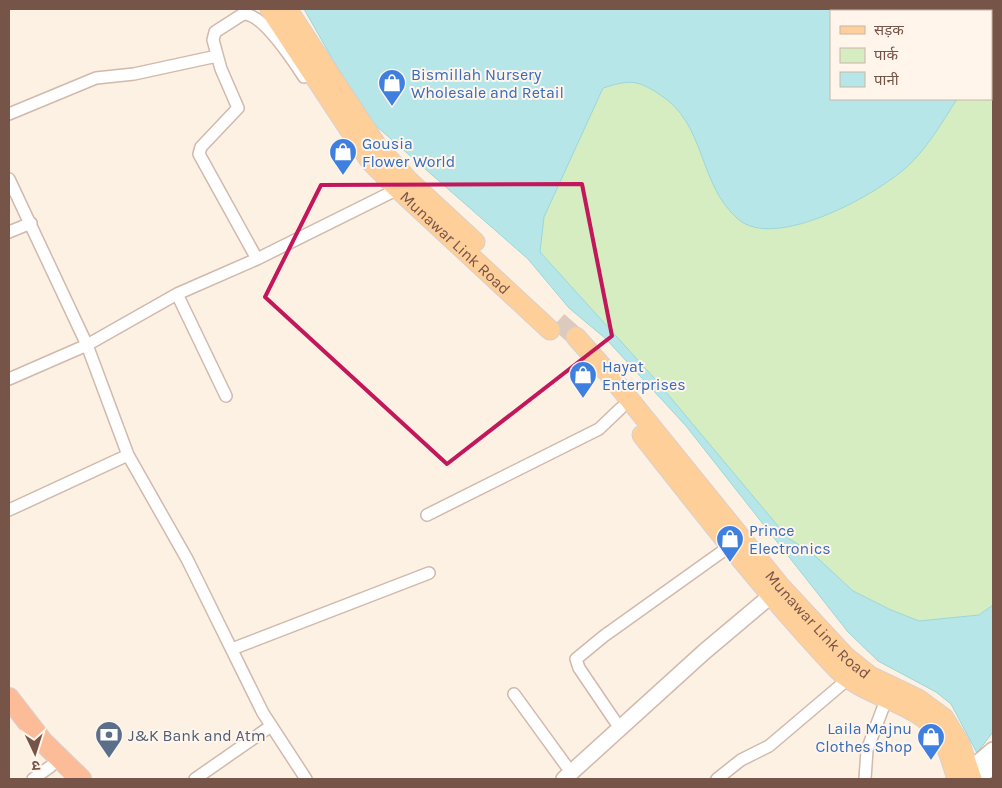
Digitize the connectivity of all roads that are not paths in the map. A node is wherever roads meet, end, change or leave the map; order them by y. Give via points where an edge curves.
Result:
1 (270, 9) edge
2 (287, 9) edge
3 (217, 56) junction
4 (9, 114) edge
5 (370, 153) junction
6 (9, 179) edge
7 (404, 186) junction
8 (31, 223) junction
9 (9, 232) edge
10 (257, 259) junction
11 (177, 294) junction
12 (554, 325) tunnel mouth
13 (572, 341) tunnel mouth
14 (87, 345) junction
15 (9, 379) edge
16 (226, 396) dead end
17 (626, 404) junction
18 (128, 455) junction
19 (9, 510) edge
20 (427, 515) dead end
21 (730, 546) junction
22 (428, 573) dead end
23 (776, 591) junction
24 (232, 648) junction
25 (848, 679) junction
26 (514, 694) dead end
27 (9, 698) edge
28 (886, 700) junction
29 (9, 716) edge
30 (271, 726) junction
31 (619, 727) junction
32 (993, 750) edge
33 (993, 766) edge
34 (58, 773) edge
35 (567, 775) edge
36 (967, 778) edge
37 (33, 779) edge
38 (81, 779) edge
39 (195, 779) edge
40 (306, 779) edge
41 (717, 779) edge
42 (865, 779) edge

1 - 5 main road
2 - 5 main road
3 - 4 street via 134,74 96,78
3 - 5 street via 213,40 215,32 243,14 250,15 271,33 358,154
3 - 10 street via 238,108 201,147 199,154
5 - 7 main road, Munawar Link Road
6 - 8 street
7 - 10 street
7 - 12 main road, Munawar Link Road
8 - 9 street
8 - 14 street
10 - 11 street
11 - 14 street
11 - 16 street
13 - 17 main road, Munawar Link Road
14 - 15 street
14 - 18 street
17 - 20 street via 599,429
17 - 21 main road, Munawar Link Road
17 - 23 main road, Munawar Link Road
18 - 19 street
18 - 24 street via 187,559
21 - 23 main road, Munawar Link Road
21 - 31 street via 576,659
22 - 24 street
23 - 25 main road, Munawar Link Road
23 - 31 street
23 - 36 main road, Munawar Link Road via 870,676 935,709 953,730
24 - 30 street
25 - 28 main road, Munawar Link Road
25 - 41 street via 769,746 741,760
26 - 35 street
27 - 38 highway via 43,742
28 - 36 main road, Munawar Link Road via 908,709 932,725
28 - 42 street via 867,750
29 - 34 highway
30 - 39 street
30 - 40 street
31 - 35 street
32 - 36 street
33 - 36 street
34 - 37 street

